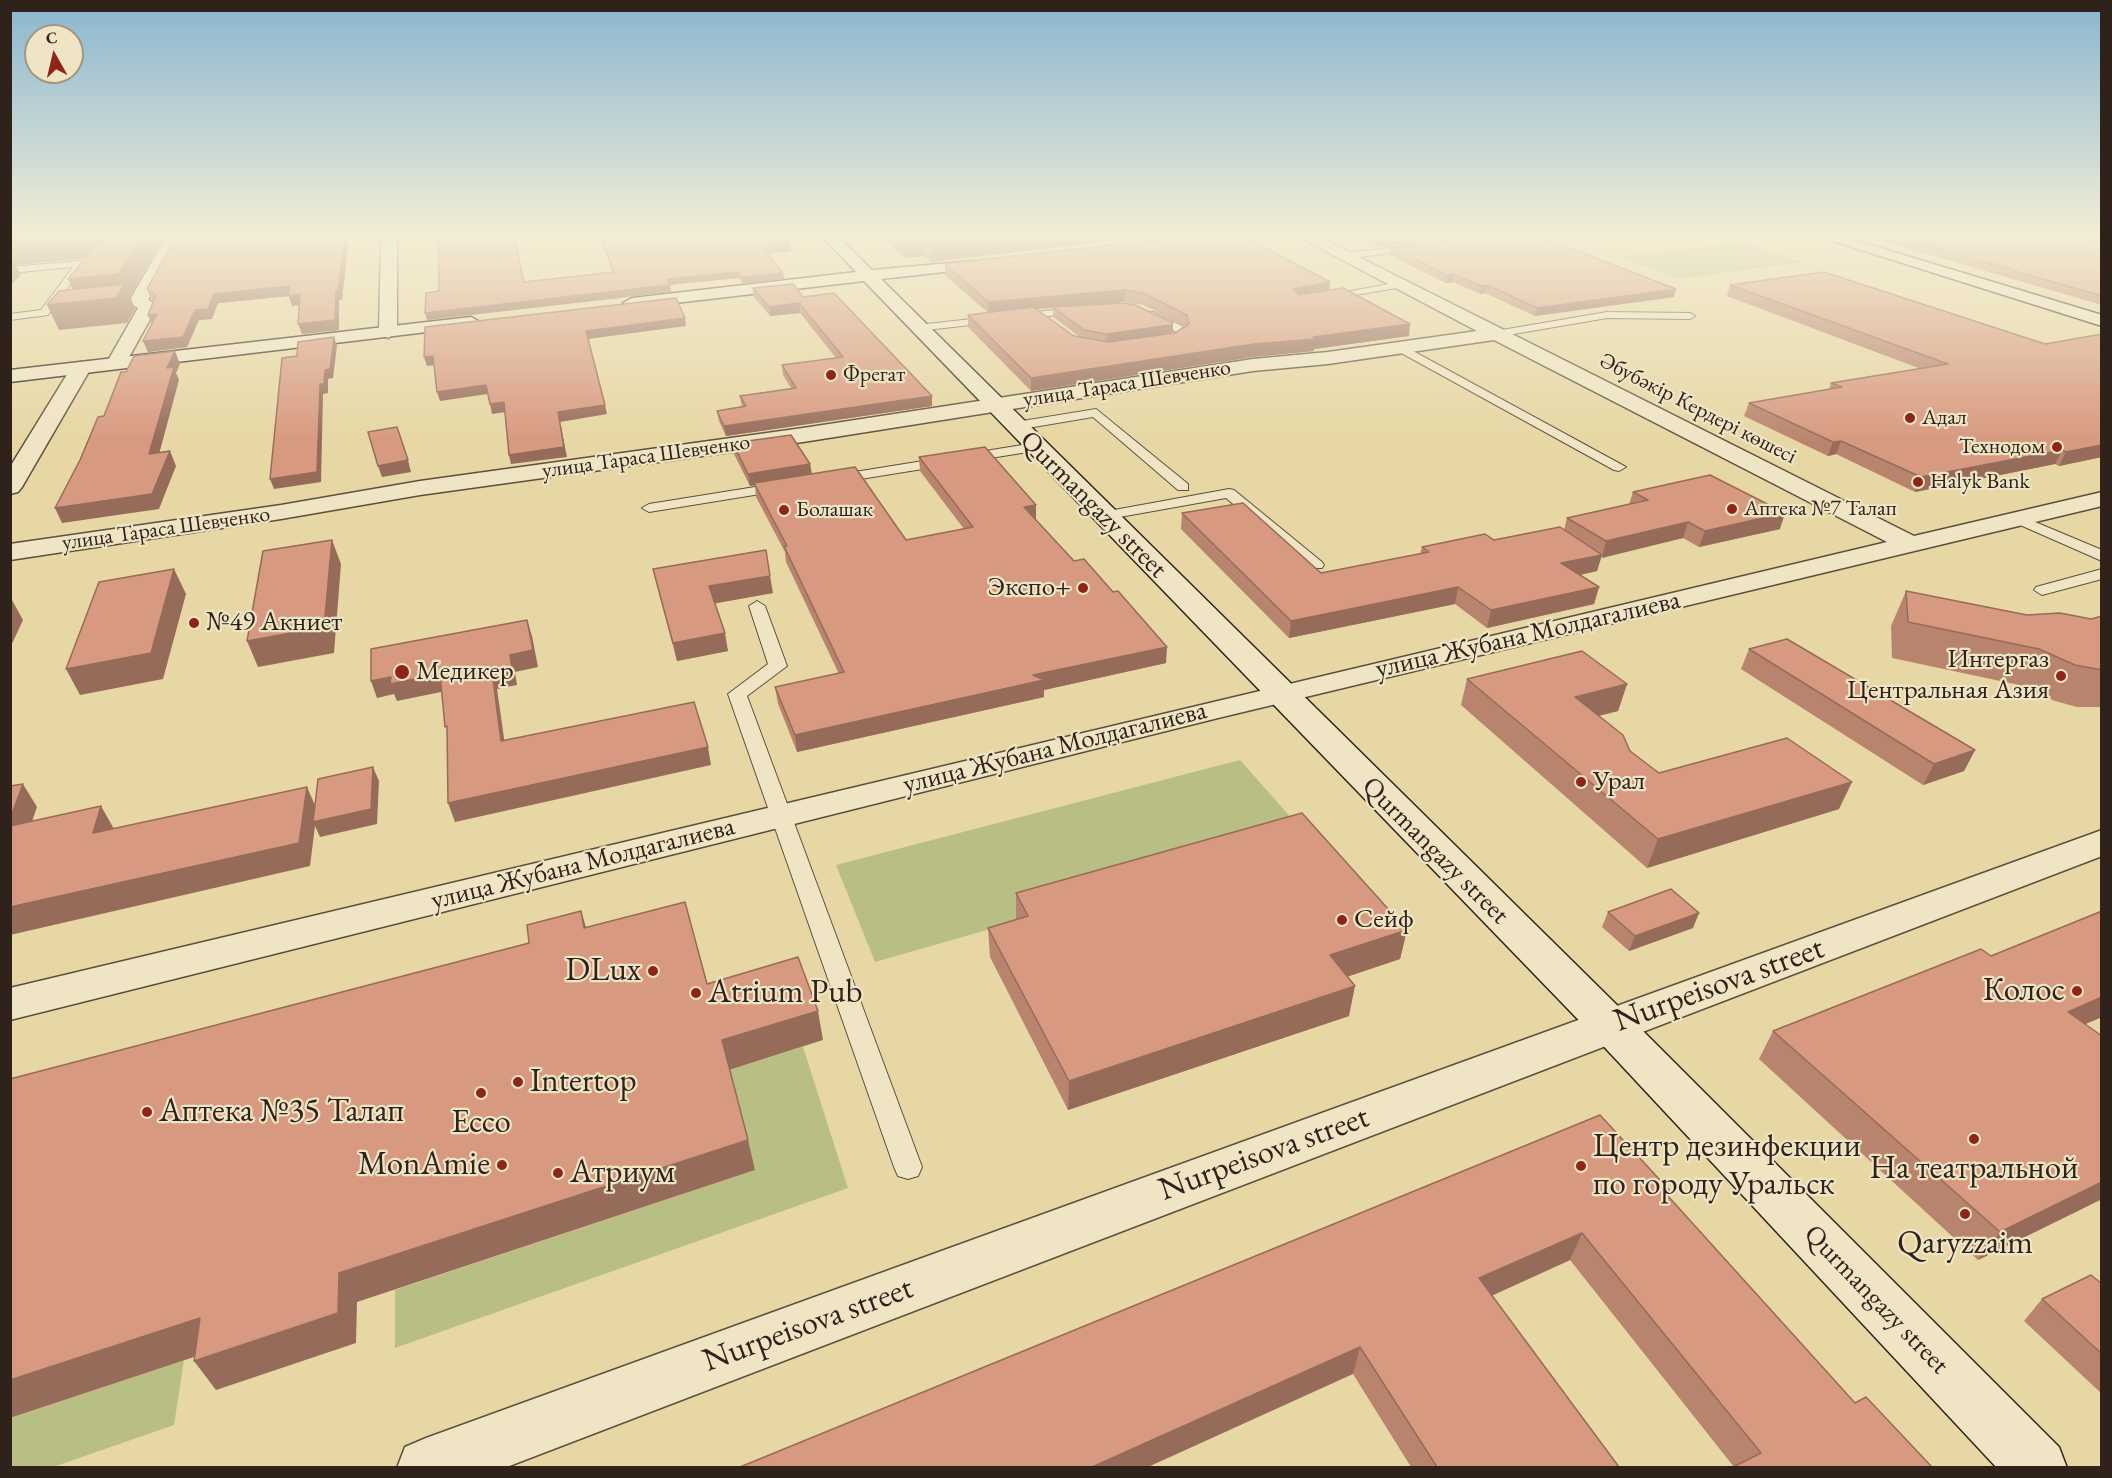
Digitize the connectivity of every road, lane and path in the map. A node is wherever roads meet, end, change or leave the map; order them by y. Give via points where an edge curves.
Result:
1 (54, 305) edge
2 (149, 305) edge
3 (388, 305) edge
4 (619, 305) edge
5 (895, 305) edge
6 (1439, 305) edge
7 (2049, 305) edge
8 (610, 306) edge
9 (1092, 309) edge
10 (1138, 309) edge
11 (1038, 314) junction
12 (1690, 316) dead end
13 (10, 317) edge
14 (493, 320) edge
15 (2102, 321) edge
16 (1055, 326) edge
17 (918, 328) junction
18 (388, 332) junction
19 (1496, 334) junction
20 (1152, 343) edge
21 (1398, 347) junction
22 (116, 364) junction
23 (81, 368) junction
24 (10, 376) edge
25 (1015, 426) junction
26 (1619, 467) dead end
27 (825, 480) edge
28 (790, 486) edge
29 (10, 487) edge
30 (1183, 487) dead end
31 (2102, 499) edge
32 (650, 508) dead end
33 (1103, 516) junction
34 (2016, 518) junction
35 (1909, 543) junction
36 (10, 552) edge
37 (2102, 556) edge
38 (1316, 565) edge
39 (2102, 574) edge
40 (2042, 590) dead end
41 (757, 606) dead end
42 (1280, 694) junction
43 (779, 816) junction
44 (2102, 842) edge
45 (10, 1004) edge
46 (1610, 1025) junction
47 (908, 1167) dead end
48 (426, 1467) edge
49 (2038, 1467) edge

1 - 13 lane via 50,312
2 - 22 street
3 - 18 street
4 - 8 street
5 - 17 street, Qurmangazy street
6 - 19 street, Әбубәкір Кердері көшесі
7 - 15 street
9 - 11 lane
10 - 20 lane via 1180,329 1181,335 1174,340
11 - 16 lane
11 - 17 lane
12 - 19 lane via 1608,315
14 - 18 street
17 - 25 street, Qurmangazy street
18 - 22 street
19 - 21 street, улица Тараса Шевченко
19 - 35 street, Әбубәкір Кердері көшесі
21 - 25 street, улица Тараса Шевченко via 1253,365
21 - 26 lane
22 - 23 street
23 - 24 street
23 - 29 street
25 - 27 lane
25 - 30 lane via 1096,413
25 - 33 street, Qurmangazy street
25 - 36 street, улица Тараса Шевченко via 731,446 420,488
28 - 32 lane
31 - 34 street, улица Жубана Молдагалиева
33 - 38 lane via 1229,493
33 - 42 street, Qurmangazy street
34 - 35 street, улица Жубана Молдагалиева
34 - 37 lane
35 - 42 street, улица Жубана Молдагалиева
39 - 40 lane
41 - 43 lane via 778,666 737,694
42 - 43 street, улица Жубана Молдагалиева
42 - 46 street, Qurmangazy street
43 - 45 street, улица Жубана Молдагалиева
43 - 47 lane
44 - 46 street, Nurpeisova street
46 - 48 street, Nurpeisova street
46 - 49 street, Qurmangazy street

